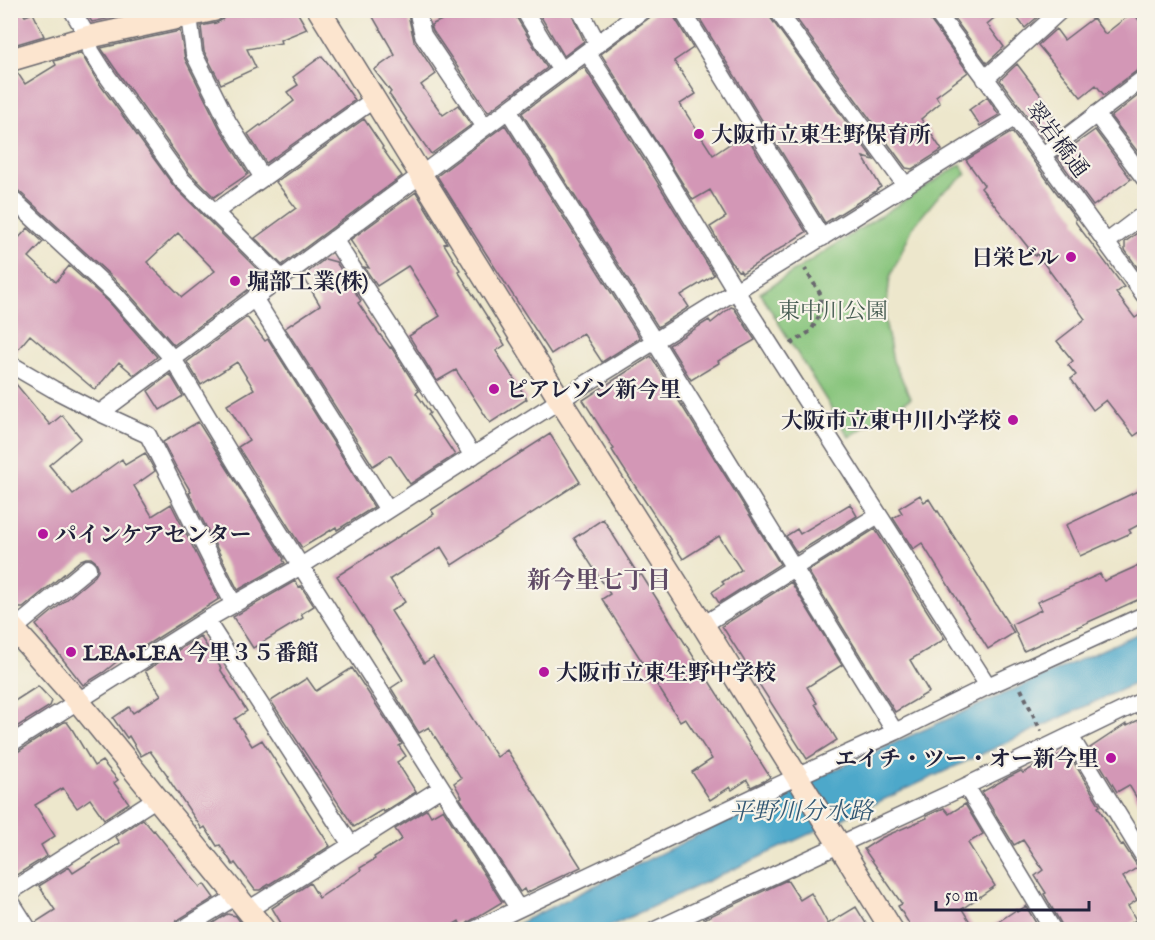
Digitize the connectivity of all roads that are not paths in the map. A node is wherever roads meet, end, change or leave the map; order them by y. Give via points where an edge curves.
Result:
1 (72, 10) edge
2 (213, 10) edge
3 (319, 10) edge
4 (417, 10) edge
5 (524, 10) edge
6 (580, 10) edge
7 (643, 10) edge
8 (682, 10) edge
9 (777, 10) edge
10 (935, 10) edge
11 (1061, 10) edge
12 (189, 16) junction
13 (88, 38) junction
14 (593, 48) junction
15 (10, 60) edge
16 (561, 71) junction
17 (985, 79) junction
18 (1143, 80) edge
19 (373, 100) junction
20 (507, 110) junction
21 (1096, 114) junction
22 (1014, 118) junction
23 (485, 127) junction
24 (1043, 155) junction
25 (422, 176) junction
26 (264, 178) junction
27 (1144, 178) edge
28 (906, 186) junction
29 (10, 197) edge
30 (215, 212) junction
31 (1144, 214) edge
32 (822, 238) junction
33 (334, 239) junction
34 (1107, 242) junction
35 (281, 278) junction
36 (736, 291) junction
37 (1144, 295) edge
38 (254, 298) junction
39 (655, 342) junction
40 (173, 359) junction
41 (10, 364) edge
42 (560, 400) junction
43 (100, 413) junction
44 (472, 456) junction
45 (388, 510) junction
46 (878, 515) junction
47 (301, 566) junction
48 (88, 568) dead end
49 (794, 568) junction
50 (233, 603) junction
51 (1144, 615) edge
52 (206, 620) junction
53 (703, 625) junction
54 (12, 627) edge
55 (988, 686) junction
56 (1144, 700) edge
57 (78, 701) junction
58 (895, 732) junction
59 (1070, 736) junction
60 (10, 744) edge
61 (796, 777) junction
62 (966, 786) junction
63 (441, 788) junction
64 (157, 798) junction
65 (838, 844) junction
66 (351, 845) junction
67 (1144, 857) edge
68 (10, 892) edge
69 (10, 900) edge
70 (242, 903) junction
71 (518, 908) junction
72 (28, 930) edge
73 (181, 930) edge
74 (264, 930) edge
75 (474, 930) edge
76 (655, 930) edge
77 (892, 930) edge
78 (1053, 930) edge

1 - 13 street
2 - 12 street
3 - 19 street
4 - 23 street via 423,35
5 - 16 street
6 - 14 street
7 - 14 street
8 - 32 street
9 - 28 street
10 - 17 street, 翠岩橋通
11 - 17 street
12 - 13 street
12 - 26 street via 194,54 228,122
13 - 15 street
13 - 30 street via 105,73 181,179
14 - 16 street
14 - 36 street
16 - 20 street
17 - 22 street, 翠岩橋通
18 - 21 street
19 - 25 street
19 - 26 street
20 - 23 street
20 - 39 street
21 - 24 street
21 - 27 street
22 - 24 street, 翠岩橋通
22 - 28 street
23 - 25 street
24 - 34 street, 翠岩橋通
25 - 33 street
25 - 42 street
26 - 30 street
28 - 32 street
29 - 40 street via 117,296
30 - 35 street
31 - 34 street
32 - 36 street
33 - 35 street
33 - 44 street
34 - 37 street, 翠岩橋通
35 - 38 street
36 - 39 street
36 - 46 street
38 - 40 street
38 - 45 street
39 - 42 street
39 - 49 street
40 - 43 street
40 - 47 street
41 - 43 street
42 - 44 street
42 - 53 street
43 - 50 street via 148,435
44 - 45 street
45 - 47 street
46 - 49 street
46 - 55 street
47 - 50 street
47 - 63 street
48 - 54 street
49 - 53 street
49 - 58 street
50 - 52 street
51 - 55 street
52 - 57 street
52 - 66 street
53 - 61 street
54 - 57 street
55 - 58 street
56 - 59 street
57 - 60 street
57 - 64 street
58 - 61 street
59 - 62 street
59 - 67 street
61 - 65 street
61 - 71 street
62 - 65 street
62 - 78 street
63 - 66 street
63 - 71 street
64 - 68 street
64 - 70 street
65 - 76 street
65 - 77 street
66 - 70 street
69 - 72 street
70 - 73 street
70 - 74 street
71 - 75 street

